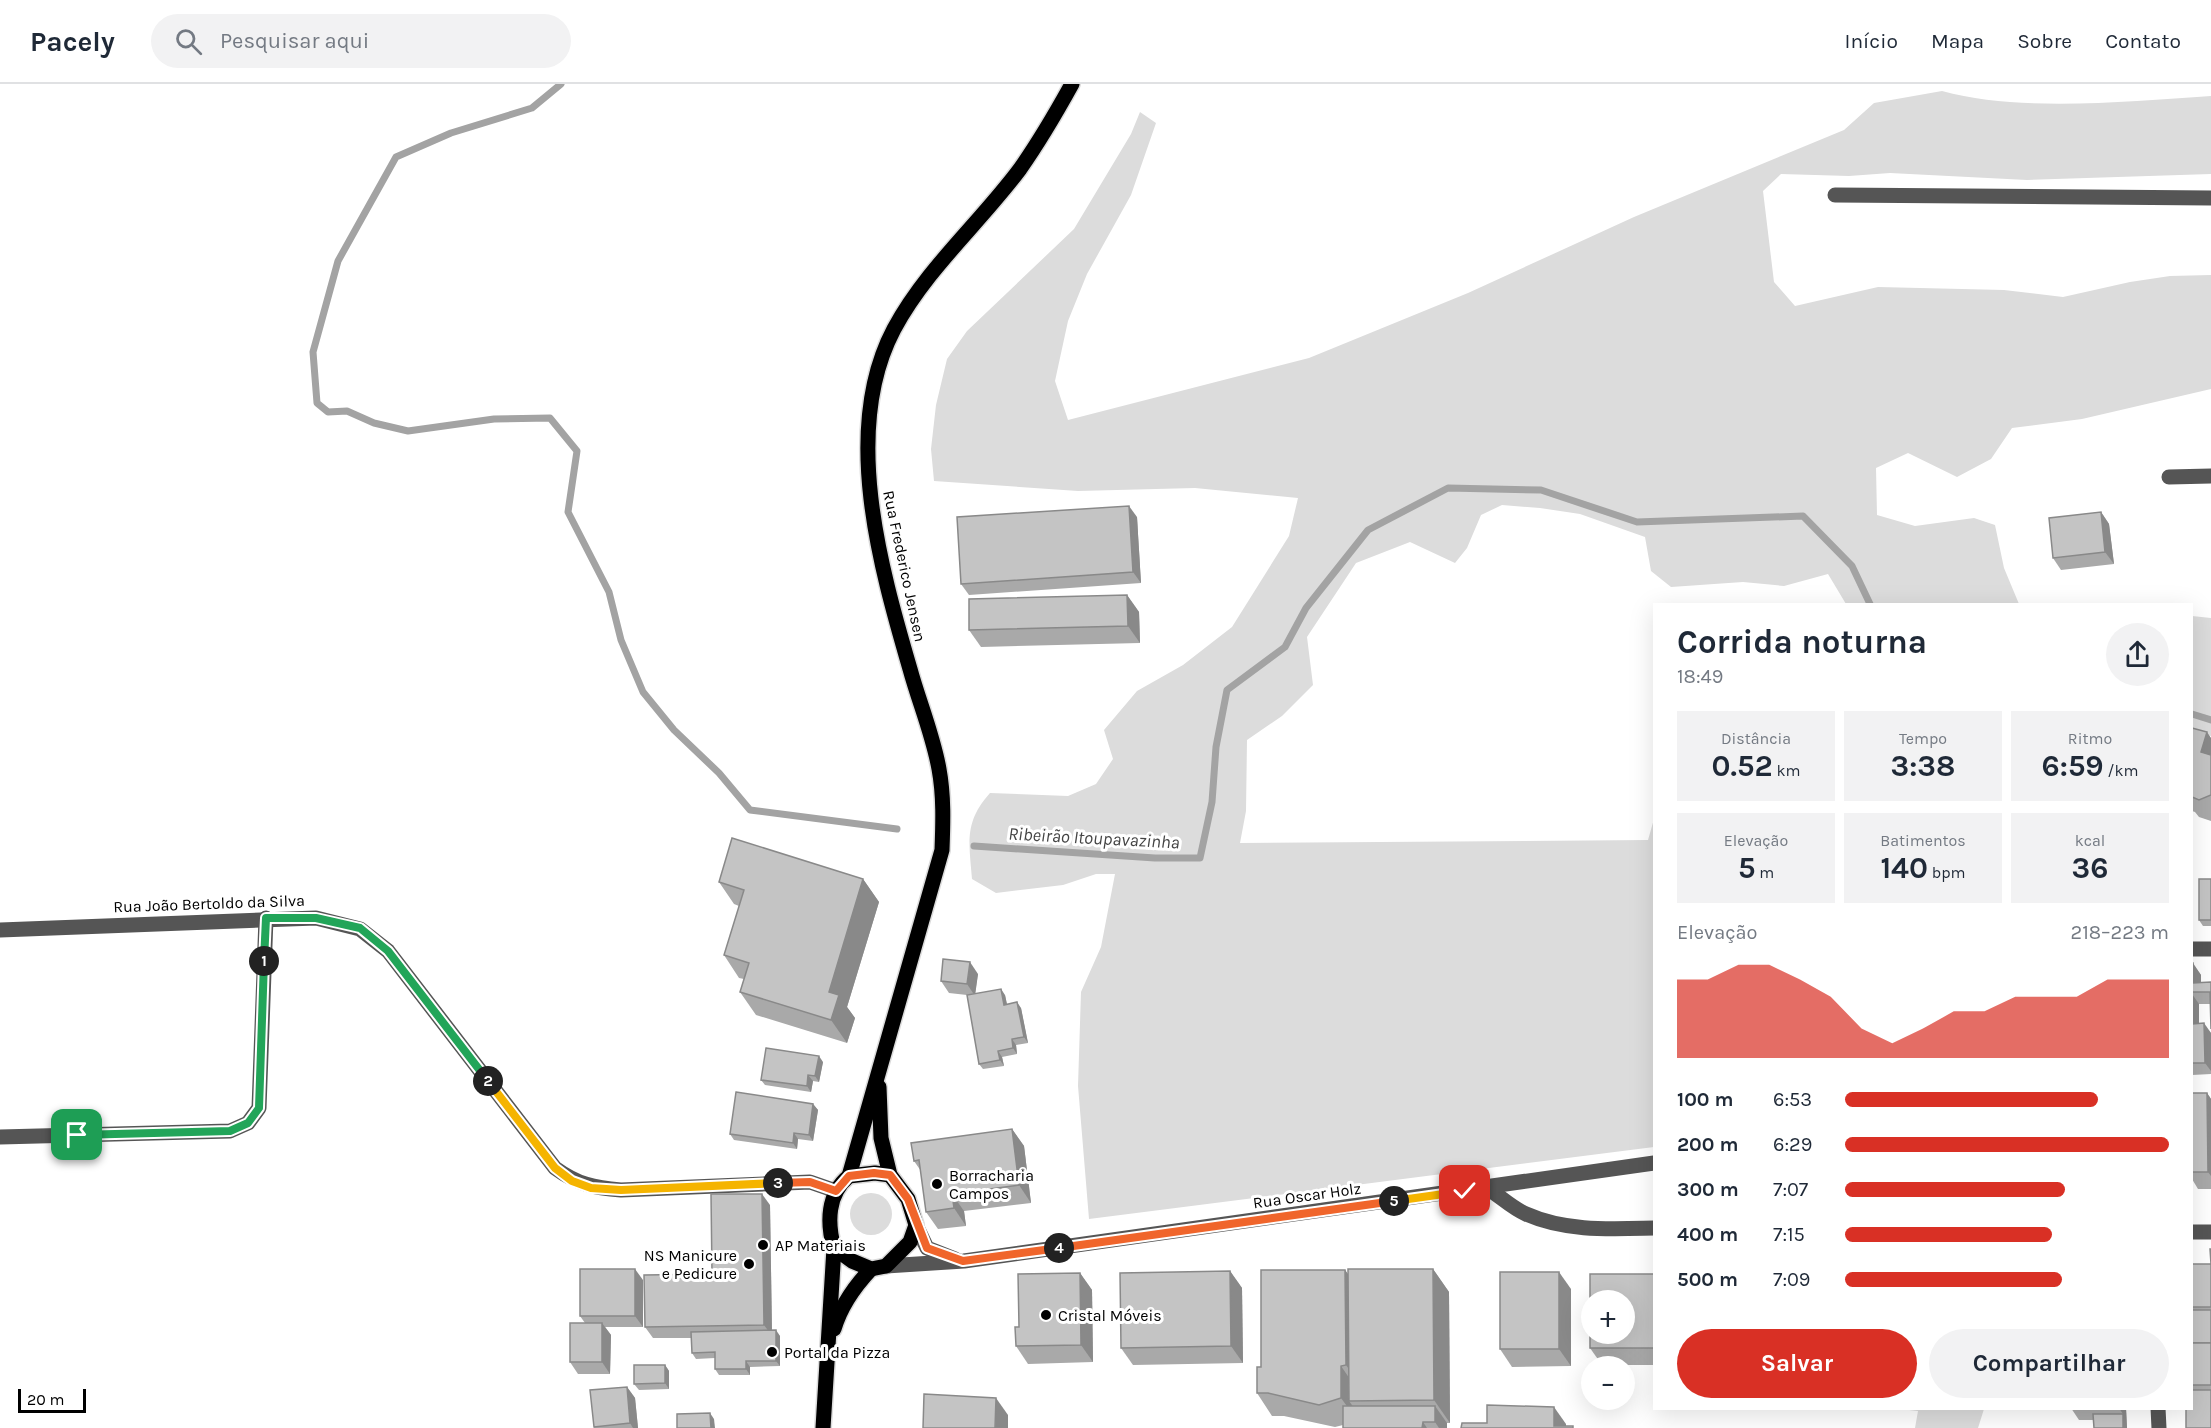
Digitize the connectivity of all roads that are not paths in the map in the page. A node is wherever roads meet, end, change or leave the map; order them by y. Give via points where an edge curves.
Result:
1 (1072, 84) edge
2 (1835, 195) dead end
3 (2211, 198) edge
4 (2211, 476) edge
5 (2169, 477) dead end
6 (266, 918) junction
7 (0, 930) edge
8 (2193, 949) edge
9 (2211, 949) edge
10 (879, 1069) junction
11 (0, 1137) edge
12 (1653, 1163) edge
13 (890, 1175) junction
14 (849, 1176) junction
15 (1487, 1188) junction
16 (836, 1191) junction
17 (916, 1225) junction
18 (1653, 1228) edge
19 (2193, 1232) edge
20 (2211, 1232) edge
21 (834, 1248) junction
22 (963, 1261) junction
23 (878, 1268) junction
24 (827, 1355) junction
25 (2158, 1410) edge
26 (823, 1428) edge
27 (2158, 1428) edge

1 - 10 main road, Rua Frederico Jensen via 1019,170 917,292 886,348 870,404 867,437 871,497 894,613 939,768 943,802 942,850
2 - 3 street
4 - 5 street
6 - 7 street, Rua João Bertoldo da Silva
6 - 11 street via 259,1108 248,1123 230,1131
6 - 16 street, Rua João Bertoldo da Silva via 316,918 360,928 388,951 555,1168 572,1181 591,1188 621,1190 810,1182
8 - 9 street
10 - 13 main road, Rua Frederico Jensen via 878,1108
10 - 14 main road, Rua Frederico Jensen
12 - 15 street, Rua Oscar Holz
13 - 14 main road
13 - 17 main road, Rua Frederico Jensen via 908,1199
14 - 16 main road, Rua Frederico Jensen
15 - 18 street via 1524,1213 1553,1223 1600,1229
15 - 22 street, Rua Oscar Holz
16 - 21 main road, Rua Frederico Jensen via 829,1215
17 - 22 street, Rua Oscar Holz via 927,1248
17 - 23 main road, Rua Frederico Jensen via 910,1242
19 - 20 street
21 - 23 main road via 852,1261
21 - 24 main road, Rua Frederico Jensen
22 - 23 street, Rua Oscar Holz
23 - 24 main road, Rua Frederico Jensen via 853,1288 838,1315
24 - 26 main road, Rua Frederico Jensen
25 - 27 street

